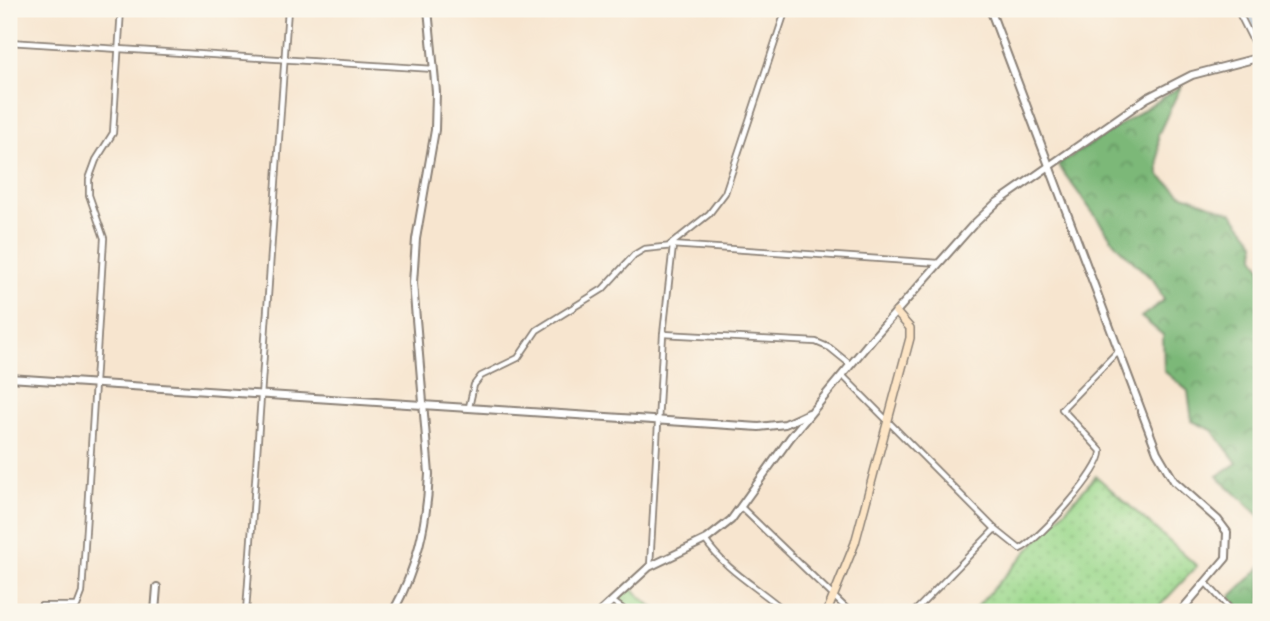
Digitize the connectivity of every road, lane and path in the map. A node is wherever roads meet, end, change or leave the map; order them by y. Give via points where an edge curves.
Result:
1 (121, 9) edge
2 (288, 9) edge
3 (428, 9) edge
4 (786, 9) edge
5 (990, 9) edge
6 (1237, 9) edge
7 (9, 42) edge
8 (119, 49) junction
9 (1261, 57) edge
10 (284, 60) junction
11 (434, 69) junction
12 (1047, 166) junction
13 (671, 246) junction
14 (939, 263) junction
15 (896, 312) junction
16 (663, 334) junction
17 (1117, 352) junction
18 (851, 365) junction
19 (842, 375) junction
20 (9, 378) edge
21 (95, 383) junction
22 (262, 394) junction
23 (424, 404) junction
24 (469, 407) junction
25 (813, 410) junction
26 (657, 421) junction
27 (886, 421) junction
28 (741, 507) junction
29 (995, 529) junction
30 (704, 540) junction
31 (649, 567) junction
32 (1206, 583) junction
33 (157, 587) dead end
34 (835, 597) junction
35 (611, 601) junction
36 (36, 612) edge
37 (155, 612) edge
38 (246, 612) edge
39 (393, 612) edge
40 (600, 612) edge
41 (627, 612) edge
42 (786, 612) edge
43 (827, 612) edge
44 (849, 612) edge
45 (915, 612) edge
46 (1180, 612) edge
47 (1233, 612) edge

1 - 8 street
2 - 10 street
3 - 11 street
4 - 13 street via 725,193 709,214
5 - 12 street
6 - 9 street
7 - 8 street
8 - 10 street
8 - 21 street via 113,133 89,179 89,195 104,238
9 - 12 street via 1175,83
10 - 11 street
10 - 22 street
11 - 23 street via 435,130 414,259
12 - 14 street via 995,204
12 - 17 street
13 - 14 street
13 - 16 street
13 - 24 street via 634,254 603,289 537,330 518,358 481,376
14 - 15 street
15 - 18 street
15 - 27 main road via 910,328 910,338
16 - 18 street via 816,342
16 - 26 street
17 - 29 street via 1062,409 1101,451 1093,474 1023,549
17 - 32 street via 1147,431 1174,481 1227,533 1226,558
18 - 19 street
19 - 25 street
19 - 27 street
20 - 21 street
21 - 22 street
21 - 36 street via 80,600 69,608 41,606
22 - 23 street
22 - 38 street
23 - 24 street
23 - 39 street via 429,474 425,525 414,567
24 - 26 street
25 - 26 street via 794,422 772,427
25 - 28 street
26 - 31 street
27 - 29 street
27 - 34 main road via 855,543
28 - 30 street
28 - 34 street
29 - 45 street
30 - 31 street
30 - 42 street via 736,576
31 - 35 street
32 - 46 street
32 - 47 street
33 - 37 street
34 - 43 main road
34 - 44 street
35 - 40 street
35 - 41 street

